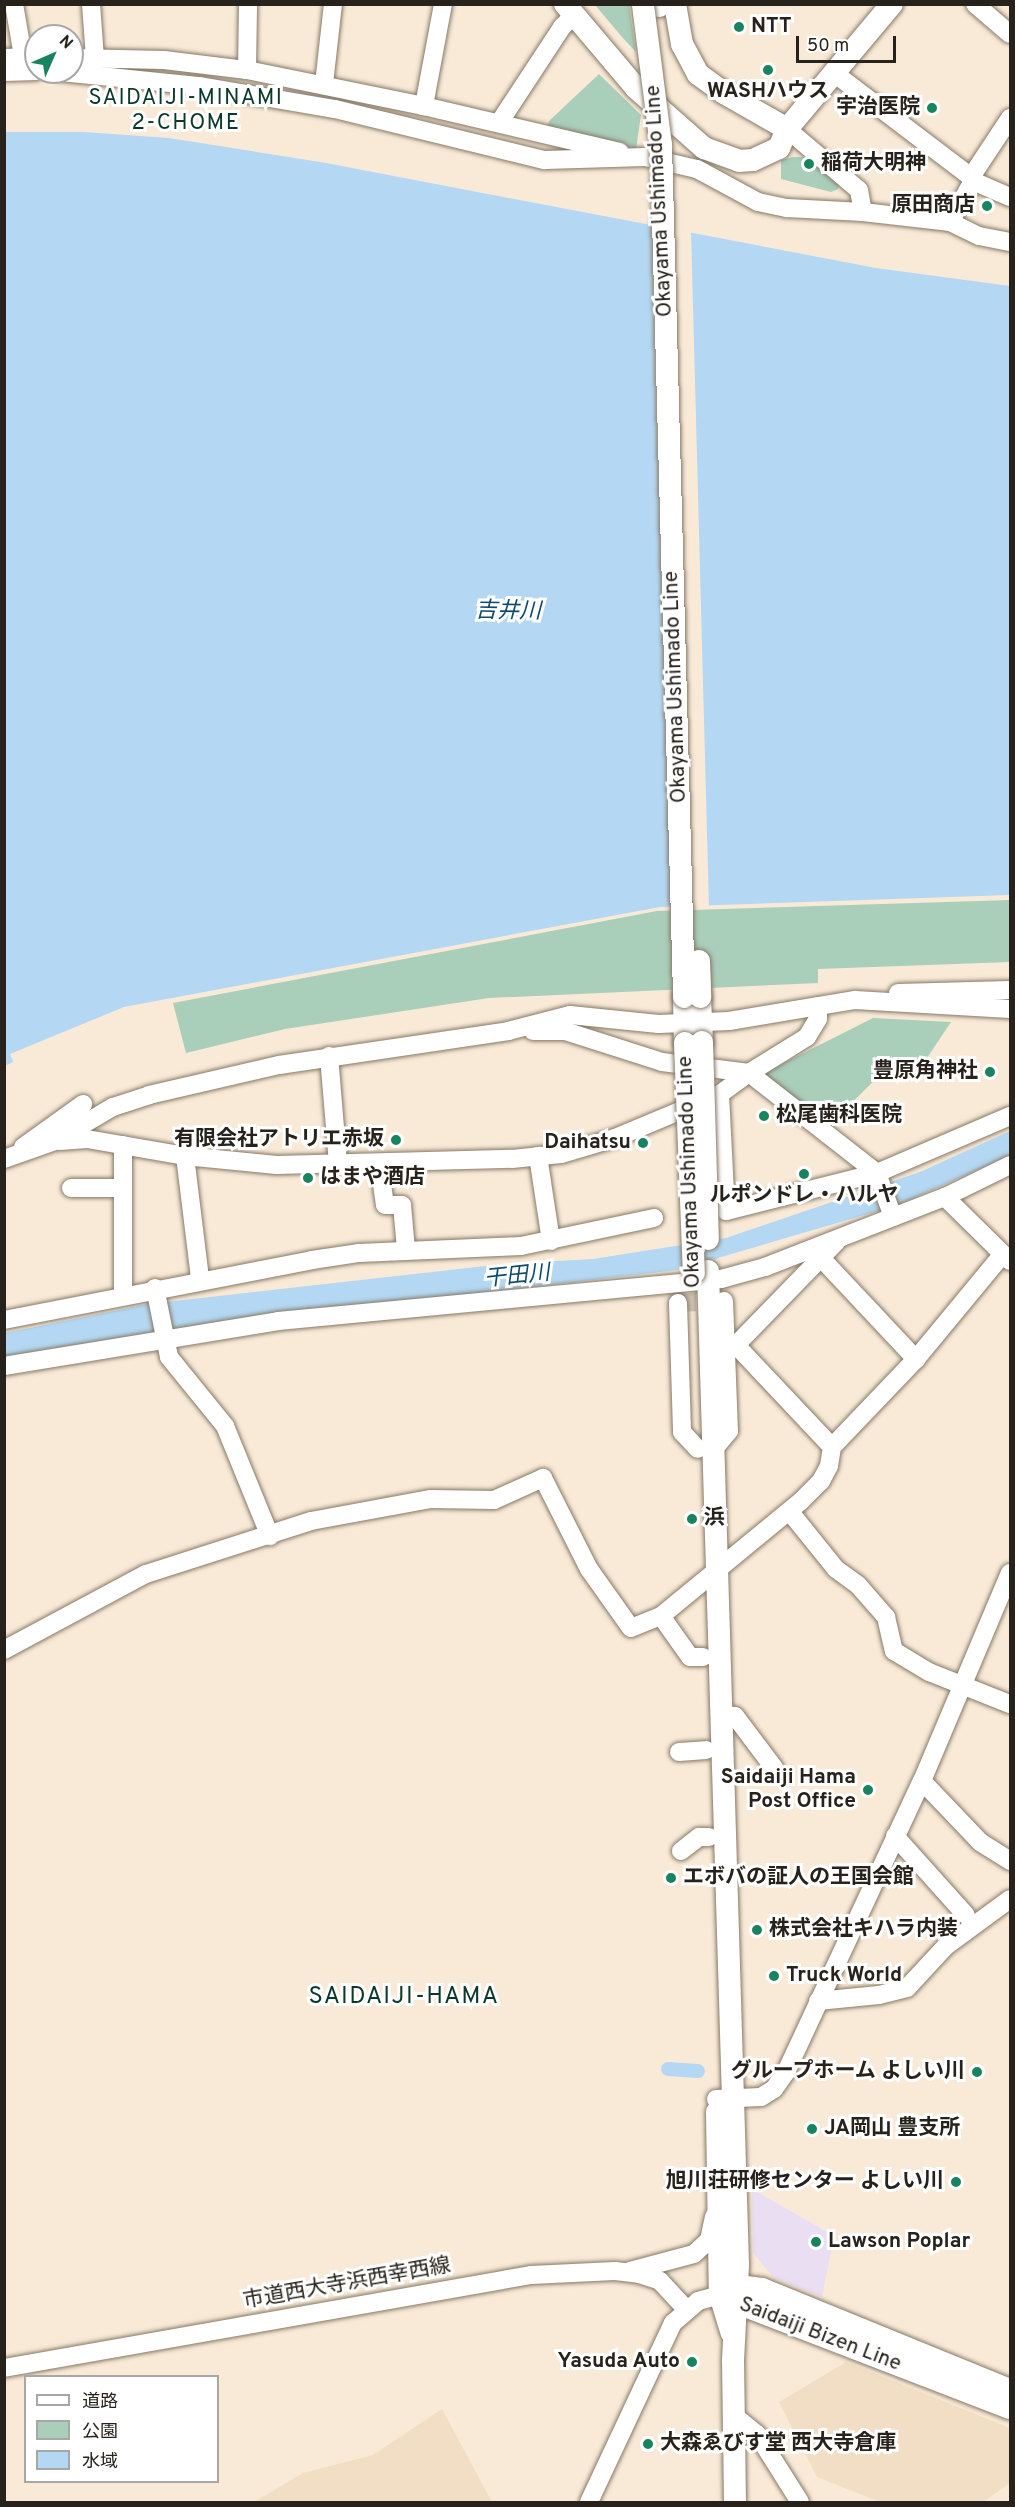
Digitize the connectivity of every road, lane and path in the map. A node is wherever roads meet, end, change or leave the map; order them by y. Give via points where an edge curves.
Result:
1 (14, 4) edge
2 (91, 4) edge
3 (248, 4) edge
4 (333, 4) edge
5 (892, 4) edge
6 (975, 4) edge
7 (441, 5) edge
8 (656, 5) edge
9 (572, 9) edge
10 (1011, 34) edge
11 (4, 58) edge
12 (84, 58) edge
13 (95, 58) junction
14 (24, 65) edge
15 (247, 70) junction
16 (834, 73) junction
17 (84, 74) edge
18 (324, 84) junction
19 (424, 106) junction
20 (1011, 118) edge
21 (500, 123) junction
22 (787, 129) junction
23 (645, 158) junction
24 (972, 179) junction
25 (1011, 197) edge
26 (863, 212) junction
27 (950, 222) junction
28 (1011, 242) edge
29 (1011, 990) edge
30 (855, 1000) junction
31 (818, 1006) junction
32 (1011, 1009) edge
33 (508, 1031) junction
34 (693, 1032) junction
35 (329, 1056) junction
36 (749, 1072) junction
37 (720, 1094) junction
38 (83, 1104) dead end
39 (1011, 1116) edge
40 (55, 1142) junction
41 (123, 1145) junction
42 (185, 1156) junction
43 (538, 1156) junction
44 (5, 1159) edge
45 (380, 1163) junction
46 (338, 1164) junction
47 (1011, 1165) edge
48 (878, 1175) junction
49 (71, 1188) dead end
50 (123, 1188) junction
51 (945, 1197) junction
52 (892, 1215) junction
53 (654, 1218) dead end
54 (839, 1239) junction
55 (551, 1241) junction
56 (406, 1250) junction
57 (821, 1258) junction
58 (1006, 1258) edge
59 (701, 1277) junction
60 (200, 1279) junction
61 (155, 1291) junction
62 (123, 1295) junction
63 (724, 1301) dead end
64 (678, 1303) dead end
65 (4, 1320) edge
66 (163, 1336) junction
67 (732, 1348) junction
68 (916, 1359) junction
69 (4, 1366) edge
70 (832, 1447) junction
71 (705, 1450) junction
72 (790, 1512) junction
73 (270, 1536) junction
74 (1011, 1573) edge
75 (709, 1575) junction
76 (1011, 1604) edge
77 (993, 1610) junction
78 (661, 1616) junction
79 (4, 1650) edge
80 (703, 1657) junction
81 (962, 1686) junction
82 (1011, 1704) edge
83 (721, 1715) junction
84 (706, 1749) junction
85 (679, 1752) dead end
86 (775, 1769) dead end
87 (922, 1781) junction
88 (895, 1836) junction
89 (709, 1837) junction
90 (681, 1851) dead end
91 (1011, 1861) edge
92 (1011, 1899) edge
93 (966, 1916) dead end
94 (818, 2001) junction
95 (724, 2100) junction
96 (719, 2191) junction
97 (628, 2272) junction
98 (734, 2288) junction
99 (686, 2308) junction
100 (4, 2368) edge
101 (1011, 2390) edge
102 (1011, 2408) edge
103 (732, 2414) junction
104 (589, 2502) edge
105 (735, 2502) edge
106 (800, 2502) edge

1 - 14 street
2 - 13 street
3 - 15 street
4 - 18 street
5 - 16 main road
6 - 10 street
7 - 19 street
8 - 22 main road via 698,74
8 - 34 main road, Okayama Ushimado Line, bridge
9 - 21 street
9 - 22 main road via 650,86 718,139 744,146
11 - 14 street
12 - 13 street
13 - 15 street via 164,60
15 - 18 street
16 - 22 main road
16 - 24 street
17 - 23 street via 200,86 335,109 545,160
18 - 19 street
19 - 21 street
20 - 24 street
21 - 23 street
22 - 26 street via 859,190
23 - 26 street via 697,169 758,202 787,208
24 - 25 street
24 - 27 street
26 - 27 street
27 - 28 street via 979,236
29 - 30 street via 909,992
30 - 31 street
30 - 32 street
31 - 34 street via 729,1021
31 - 36 street via 818,1020 807,1037
33 - 34 street via 570,1016 659,1024
33 - 35 street
33 - 36 street via 565,1031 662,1062
34 - 59 main road, Okayama Ushimado Line, bridge
35 - 40 street via 149,1095 113,1107
35 - 46 street
36 - 37 street
36 - 48 street
37 - 43 street via 615,1138
37 - 48 street via 726,1211
38 - 44 street
39 - 48 street
40 - 41 street via 87,1139
40 - 44 street
41 - 42 street
41 - 50 street
42 - 46 street via 277,1165
42 - 60 street
43 - 45 street
43 - 55 street
45 - 46 street
45 - 56 street via 385,1205 402,1205
47 - 51 street
48 - 52 street
49 - 50 street
50 - 62 street
51 - 52 street
51 - 58 street
52 - 54 street
53 - 55 street
54 - 57 street
54 - 59 street via 765,1267
55 - 56 street
56 - 60 street via 359,1253
57 - 67 street
57 - 68 street
58 - 68 street
59 - 66 street
59 - 71 main road, Okayama Ushimado Line
60 - 61 street
61 - 62 street
61 - 66 street
62 - 65 street
63 - 67 street
64 - 71 street via 682,1432
66 - 69 street
66 - 73 street via 169,1357 225,1426
67 - 70 street
67 - 71 street via 729,1431
68 - 70 street
70 - 72 street via 821,1481
71 - 75 main road, Okayama Ushimado Line
72 - 75 street
72 - 81 street via 836,1569 858,1585 886,1617 894,1651
73 - 78 street via 311,1521 431,1500 494,1500 543,1478 588,1569 631,1628
73 - 79 street via 146,1574
74 - 77 street
75 - 78 street
75 - 80 main road, Okayama Ushimado Line
75 - 83 main road, Okayama Ushimado Line
76 - 77 street
77 - 81 street
78 - 80 street via 690,1657
80 - 84 main road, Okayama Ushimado Line
81 - 82 street
81 - 87 street
83 - 86 street via 735,1716
83 - 95 main road, Okayama Ushimado Line
84 - 85 street
84 - 89 main road, Okayama Ushimado Line
87 - 88 street
87 - 91 street via 980,1842
88 - 93 street
88 - 94 street
89 - 90 street via 699,1837
89 - 95 main road, Okayama Ushimado Line
92 - 94 street via 946,1946 907,1988
94 - 95 street via 786,2072 774,2089 760,2097
95 - 96 main road, Okayama Ushimado Line
95 - 98 main road, Okayama Ushimado Line
96 - 97 street via 709,2240 694,2254
96 - 98 main road, Okayama Ushimado Line
97 - 99 street, 市道西大寺浜西幸西線 via 660,2281
97 - 100 street, 市道西大寺浜西幸西線 via 531,2275
98 - 99 street
98 - 101 main road, Saidaiji Bizen Line via 762,2289
98 - 102 main road, Saidaiji Bizen Line via 783,2319
98 - 103 main road, Okayama Ushimado Line
99 - 104 street via 673,2323 641,2386
103 - 105 main road, Okayama Ushimado Line
103 - 106 street via 757,2434

